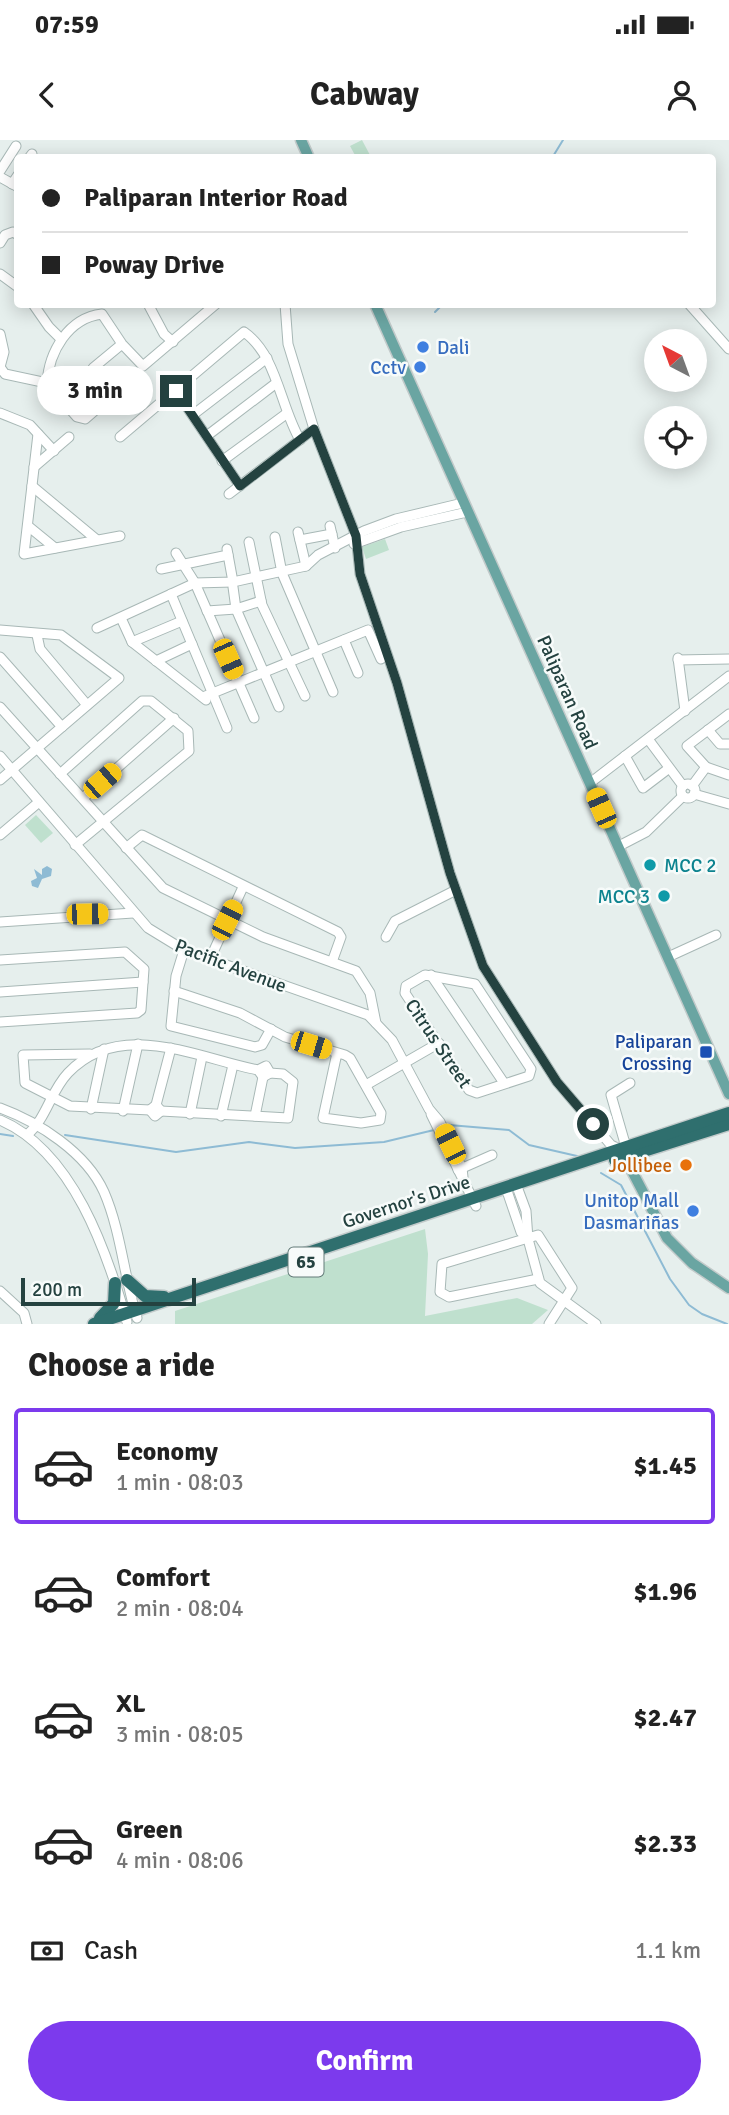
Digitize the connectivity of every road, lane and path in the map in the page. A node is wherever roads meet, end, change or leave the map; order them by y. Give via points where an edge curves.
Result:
1 (16, 146) dead end
2 (0, 171) edge
3 (14, 233) edge
4 (0, 243) edge
5 (36, 308) edge
6 (150, 308) edge
7 (211, 308) edge
8 (285, 308) edge
9 (376, 308) edge
10 (693, 308) edge
11 (0, 334) edge
12 (61, 339) junction
13 (173, 342) junction
14 (122, 344) junction
15 (729, 349) edge
16 (267, 358) junction
17 (47, 383) junction
18 (275, 384) junction
19 (176, 391) junction
20 (0, 413) edge
21 (194, 414) junction
22 (286, 414) junction
23 (314, 429) junction
24 (38, 435) junction
25 (208, 435) junction
26 (69, 437) dead end
27 (120, 437) dead end
28 (300, 440) junction
29 (54, 451) junction
30 (222, 461) junction
31 (34, 467) junction
32 (32, 486) junction
33 (240, 486) junction
34 (229, 494) dead end
35 (465, 508) junction
36 (27, 526) junction
37 (120, 536) dead end
38 (275, 537) dead end
39 (97, 540) junction
40 (356, 540) junction
41 (250, 542) dead end
42 (55, 548) junction
43 (335, 548) junction
44 (176, 553) dead end
45 (182, 563) junction
46 (306, 566) junction
47 (161, 569) dead end
48 (282, 573) junction
49 (256, 578) junction
50 (195, 583) junction
51 (233, 585) junction
52 (171, 594) junction
53 (261, 601) junction
54 (236, 609) junction
55 (207, 611) junction
56 (121, 618) junction
57 (182, 621) junction
58 (97, 628) dead end
59 (0, 630) edge
60 (37, 635) junction
61 (344, 640) junction
62 (132, 642) junction
63 (192, 644) junction
64 (315, 651) junction
65 (0, 657) edge
66 (381, 659) dead end
67 (729, 659) edge
68 (156, 661) junction
69 (290, 662) junction
70 (264, 673) junction
71 (358, 673) dead end
72 (729, 676) edge
73 (239, 683) junction
74 (333, 692) dead end
75 (208, 696) junction
76 (304, 696) dead end
77 (87, 705) junction
78 (0, 707) edge
79 (279, 707) dead end
80 (685, 710) junction
81 (729, 714) edge
82 (174, 718) junction
83 (254, 718) dead end
84 (62, 727) junction
85 (227, 728) dead end
86 (708, 730) junction
87 (648, 739) junction
88 (729, 744) edge
89 (36, 749) junction
90 (0, 756) edge
91 (625, 756) junction
92 (706, 767) junction
93 (668, 769) junction
94 (12, 770) junction
95 (61, 774) junction
96 (729, 775) edge
97 (0, 780) edge
98 (590, 783) junction
99 (688, 791) junction
100 (83, 798) junction
101 (39, 802) junction
102 (729, 804) edge
103 (103, 822) junction
104 (0, 835) edge
105 (618, 844) junction
106 (75, 845) junction
107 (126, 848) junction
108 (243, 887) junction
109 (456, 890) junction
110 (132, 913) junction
111 (227, 920) junction
112 (0, 922) edge
113 (716, 934) dead end
114 (386, 937) dead end
115 (184, 950) junction
116 (668, 957) junction
117 (210, 959) junction
118 (0, 960) edge
119 (332, 962) junction
120 (430, 975) junction
121 (143, 982) junction
122 (174, 991) junction
123 (0, 992) edge
124 (0, 1022) edge
125 (376, 1023) junction
126 (271, 1029) junction
127 (439, 1043) junction
128 (138, 1044) junction
129 (171, 1048) junction
130 (104, 1049) junction
131 (337, 1053) junction
132 (90, 1054) junction
133 (202, 1057) junction
134 (233, 1065) junction
135 (404, 1065) junction
136 (264, 1074) junction
137 (504, 1083) junction
138 (630, 1083) dead end
139 (366, 1085) junction
140 (729, 1094) edge
141 (52, 1097) junction
142 (0, 1108) edge
143 (156, 1108) junction
144 (91, 1109) junction
145 (123, 1111) junction
146 (729, 1113) edge
147 (190, 1114) junction
148 (221, 1116) junction
149 (255, 1116) junction
150 (0, 1120) edge
151 (36, 1124) junction
152 (729, 1124) edge
153 (27, 1135) junction
154 (624, 1151) junction
155 (492, 1155) dead end
156 (461, 1172) junction
157 (512, 1190) junction
158 (474, 1203) junction
159 (528, 1239) junction
160 (538, 1279) junction
161 (121, 1282) junction
162 (729, 1288) edge
163 (0, 1291) edge
164 (182, 1295) junction
165 (565, 1301) junction
166 (129, 1317) edge
167 (27, 1324) edge
168 (93, 1324) edge
169 (549, 1324) edge
170 (596, 1324) edge

1 - 2 street
3 - 4 street
5 - 12 street
6 - 13 street
7 - 13 street
8 - 23 street via 288,344
9 - 35 main road, Paliparan Road
10 - 15 street
11 - 17 street via 5,374
12 - 14 street via 83,320 102,314
12 - 17 street via 51,357
13 - 14 street via 143,366
14 - 17 street via 93,368 109,394 85,419 77,417
16 - 18 street
16 - 19 street via 244,332
16 - 21 street
18 - 22 street
18 - 25 street
19 - 21 street
19 - 27 street
20 - 24 street via 22,420
21 - 25 street
22 - 28 street
22 - 30 street
23 - 28 street
23 - 40 street
24 - 29 street
24 - 31 street
25 - 30 street
26 - 29 street
28 - 33 street
29 - 31 street
30 - 33 street
31 - 32 street
32 - 36 street
32 - 39 street
33 - 34 street
35 - 40 street via 396,519
35 - 98 main road, Paliparan Road
36 - 42 street
36 - 42 street via 24,554
37 - 39 street
38 - 48 street
39 - 42 street
40 - 43 street
40 - 109 street via 360,574 397,683
41 - 49 street
43 - 46 street
43 - 46 street via 331,530 299,536
44 - 45 street
45 - 47 street
45 - 50 street
45 - 51 street via 227,552
46 - 48 street
48 - 49 street
48 - 64 street
49 - 51 street
49 - 53 street
50 - 51 street
50 - 52 street
50 - 55 street
51 - 54 street
52 - 56 street
52 - 57 street
53 - 54 street
53 - 69 street
54 - 55 street
54 - 70 street
55 - 73 street
56 - 58 street
56 - 62 street
57 - 62 street
57 - 63 street
59 - 60 street
60 - 77 street via 40,649
60 - 77 street via 66,637 119,678
61 - 64 street
61 - 66 street via 368,630
61 - 71 street
62 - 68 street
63 - 68 street
63 - 75 street
64 - 69 street
64 - 74 street
65 - 84 street
67 - 80 street via 678,659
68 - 75 street
69 - 70 street
69 - 76 street
70 - 73 street
70 - 79 street
72 - 80 street
73 - 75 street
73 - 83 street
75 - 85 street
77 - 84 street
78 - 89 street
80 - 87 street
81 - 86 street
82 - 95 street via 151,701 142,701
82 - 100 street
82 - 103 street via 188,731 189,751
84 - 89 street
86 - 88 street via 720,744
86 - 92 street via 687,747
87 - 91 street
87 - 93 street
89 - 94 street
89 - 95 street
90 - 94 street, Pacific Avenue
91 - 93 street via 643,788
91 - 98 street
92 - 96 street
92 - 99 street
93 - 99 street
94 - 97 street
94 - 101 street, Pacific Avenue
95 - 100 street
98 - 105 main road, Paliparan Road
99 - 102 street
99 - 105 street via 654,824
100 - 103 street
101 - 104 street
101 - 106 street, Pacific Avenue
103 - 106 street
103 - 107 street
105 - 116 main road, Paliparan Road
106 - 110 street, Pacific Avenue
107 - 108 street via 142,835
107 - 111 street via 163,888
108 - 111 street
108 - 119 street via 341,934
109 - 114 street via 395,921
109 - 154 street via 483,966 557,1082 611,1145
110 - 112 street
110 - 115 street, Pacific Avenue
111 - 117 street
111 - 119 street
113 - 116 street
115 - 117 street, Pacific Avenue
115 - 122 street
116 - 140 main road, Paliparan Road
117 - 125 street, Pacific Avenue via 359,1012
118 - 121 street via 118,951 142,965
119 - 125 street via 362,977
120 - 127 street, Citrus Street via 403,989
120 - 137 street
120 - 137 street via 475,984 534,1075
121 - 123 street
121 - 124 street via 137,1013
122 - 126 street via 240,1013
122 - 126 street via 170,1021 176,1029 255,1047 262,1045
125 - 135 street, Pacific Avenue via 392,1040
126 - 131 street
127 - 135 street
127 - 137 street, Citrus Street via 469,1090 477,1093
128 - 129 street
128 - 130 street
128 - 145 street
129 - 133 street
129 - 143 street
130 - 132 street
130 - 144 street
131 - 139 street via 351,1058
131 - 139 street via 323,1118 361,1123 380,1120 381,1113
132 - 141 street via 69,1072
132 - 141 street via 23,1055 25,1083
133 - 134 street
133 - 147 street
134 - 136 street
134 - 148 street
135 - 139 street
135 - 156 street, Pacific Avenue
136 - 149 street
136 - 149 street via 283,1074 293,1082 288,1118
138 - 154 street via 611,1095
141 - 144 street
141 - 151 street
142 - 151 street
143 - 145 street
143 - 147 street
144 - 145 street
146 - 154 highway, Governor's Drive / 65
147 - 148 street
148 - 149 street
150 - 153 street
151 - 153 street
151 - 161 street via 68,1149 99,1183
152 - 154 highway, Governor's Drive / 65
153 - 161 street via 88,1212
154 - 157 highway, Governor's Drive / 65
154 - 162 main road via 667,1238 692,1263
155 - 156 street
156 - 158 street, Pacific Avenue
157 - 158 highway, Governor's Drive / 65
157 - 159 street via 521,1231
158 - 164 highway, Governor's Drive / 65
158 - 166 highway, Governor's Drive / 65
159 - 160 street
159 - 160 street via 442,1264 440,1292 449,1297
159 - 165 street via 541,1237 571,1285
160 - 165 street
161 - 164 highway via 149,1297
161 - 166 street
161 - 168 highway via 112,1307
163 - 167 street via 24,1313
164 - 166 highway, Governor's Drive / 65
165 - 169 street
165 - 170 street
166 - 168 highway, Governor's Drive / 65

